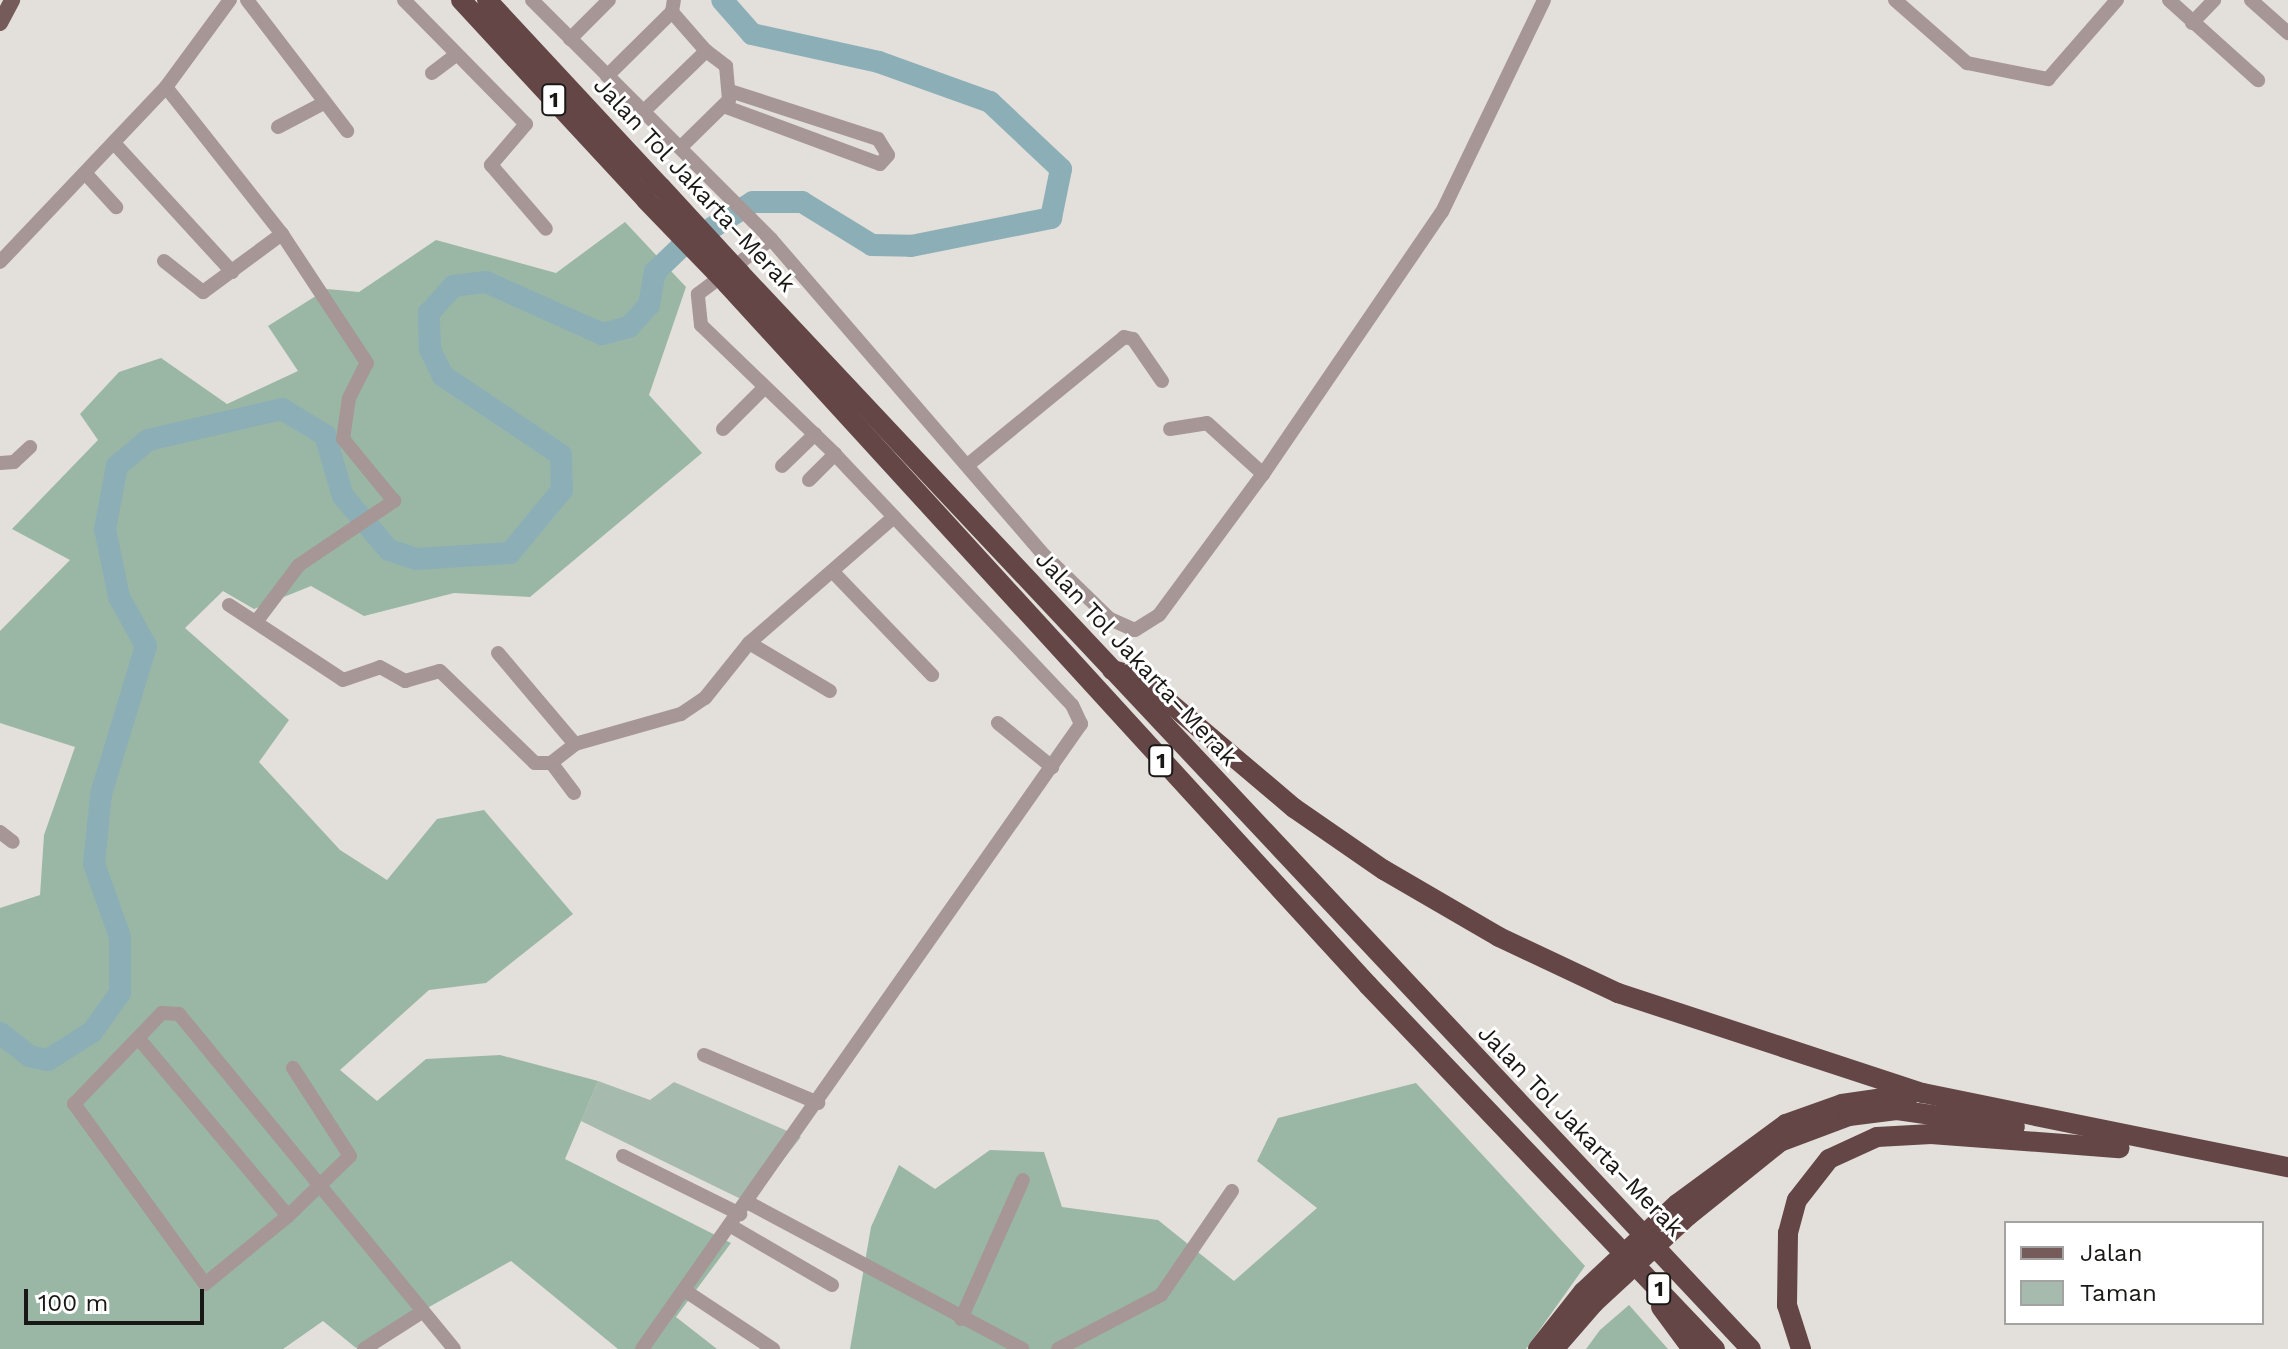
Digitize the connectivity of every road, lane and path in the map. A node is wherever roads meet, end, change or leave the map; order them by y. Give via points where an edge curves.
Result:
1 (12, 0) edge
2 (230, 0) edge
3 (247, 0) edge
4 (404, 0) edge
5 (461, 0) edge
6 (487, 0) edge
7 (532, 0) edge
8 (609, 0) edge
9 (1544, 0) edge
10 (1895, 0) edge
11 (2117, 0) edge
12 (2169, 0) edge
13 (2214, 0) edge
14 (2251, 0) edge
15 (673, 6) edge
16 (0, 23) edge
17 (2192, 23) junction
18 (2288, 33) edge
19 (570, 39) junction
20 (706, 51) junction
21 (456, 55) junction
22 (432, 73) dead end
23 (607, 76) junction
24 (2258, 80) dead end
25 (166, 87) junction
26 (730, 91) junction
27 (324, 103) junction
28 (726, 107) junction
29 (645, 110) junction
30 (278, 127) dead end
31 (347, 131) dead end
32 (114, 143) junction
33 (685, 151) junction
34 (86, 174) junction
35 (653, 193) junction
36 (116, 207) dead end
37 (546, 229) dead end
38 (282, 234) junction
39 (767, 234) junction
40 (164, 261) dead end
41 (0, 262) edge
42 (232, 272) junction
43 (734, 279) junction
44 (1162, 381) dead end
45 (765, 387) junction
46 (723, 429) dead end
47 (1170, 429) dead end
48 (815, 434) junction
49 (30, 447) dead end
50 (835, 454) junction
51 (0, 463) edge
52 (969, 464) junction
53 (782, 466) dead end
54 (1263, 474) junction
55 (809, 480) dead end
56 (894, 517) junction
57 (833, 572) junction
58 (229, 605) dead end
59 (256, 622) junction
60 (749, 643) junction
61 (498, 653) dead end
62 (1112, 670) junction
63 (932, 675) dead end
64 (830, 691) dead end
65 (998, 723) dead end
66 (575, 744) junction
67 (551, 763) junction
68 (1052, 767) junction
69 (574, 793) dead end
70 (0, 832) edge
71 (13, 842) dead end
72 (139, 1039) junction
73 (704, 1055) dead end
74 (293, 1068) dead end
75 (1923, 1093) junction
76 (818, 1103) junction
77 (2119, 1148) junction
78 (623, 1156) dead end
79 (2288, 1167) edge
80 (2288, 1178) edge
81 (1023, 1180) dead end
82 (321, 1188) junction
83 (1232, 1191) dead end
84 (1682, 1210) junction
85 (740, 1214) junction
86 (288, 1216) junction
87 (1603, 1229) junction
88 (832, 1285) dead end
89 (684, 1290) junction
90 (1589, 1297) junction
91 (422, 1312) junction
92 (961, 1319) junction
93 (364, 1349) edge
94 (454, 1349) edge
95 (642, 1349) edge
96 (773, 1349) edge
97 (1022, 1349) edge
98 (1058, 1349) edge
99 (1538, 1349) edge
100 (1554, 1349) edge
101 (1692, 1349) edge
102 (1715, 1349) edge
103 (1751, 1349) edge
104 (1801, 1349) edge

1 - 16 main road
2 - 25 street
3 - 27 street
4 - 21 street
5 - 35 highway, Jalan Tol Jakarta–Merak / 1
6 - 35 highway, Jalan Tol Jakarta–Merak / 1
7 - 19 street
8 - 19 street
9 - 54 street via 1453,194
10 - 11 street via 1967,63 2048,79
12 - 17 street
13 - 17 street
14 - 18 street
15 - 20 street
15 - 23 street
17 - 24 street
19 - 23 street
20 - 26 street via 726,66
20 - 29 street
21 - 22 street
21 - 37 street via 526,124 491,165
23 - 29 street
25 - 32 street
25 - 38 street
26 - 28 street
26 - 28 street via 878,139 888,155 880,164
27 - 30 street
27 - 31 street
28 - 33 street
29 - 33 street
32 - 34 street
32 - 42 street
33 - 39 street
34 - 36 street
34 - 41 street
35 - 43 highway, Jalan Tol Jakarta–Merak / 1, bridge
38 - 42 street
38 - 59 street via 367,363 349,398 343,439 391,505 299,565
39 - 45 street via 697,300 705,332
39 - 52 street
40 - 42 street via 198,291
43 - 62 highway, Jalan Tol Jakarta–Merak / 1
43 - 87 highway, Jalan Tol Jakarta–Merak / 1 via 1347,962
44 - 52 street via 1133,339 1124,337
45 - 46 street
45 - 48 street
47 - 54 street via 1207,423
48 - 50 street
48 - 53 street
49 - 51 street via 14,462
50 - 55 street
50 - 56 street
52 - 54 street via 1041,552 1110,619 1135,630 1159,615
56 - 57 street
56 - 68 street via 1079,715 1079,728
57 - 60 street
57 - 63 street
58 - 59 street
59 - 67 street via 343,680 380,667 405,681 440,671 535,763
60 - 64 street
60 - 66 street via 705,698 681,714
61 - 66 street
62 - 75 highway via 1139,677 1294,808 1384,870 1499,937 1722,1033
62 - 103 highway, Jalan Tol Jakarta–Merak / 1
65 - 68 street
66 - 67 street
67 - 69 street
68 - 76 street
70 - 71 street
72 - 82 street via 162,1013 179,1014
72 - 86 street
72 - 86 street via 80,1097 75,1112 200,1281 210,1283
73 - 76 street
74 - 82 street via 350,1156
75 - 79 highway
75 - 84 highway via 1842,1104 1786,1124
76 - 85 street
77 - 80 highway
77 - 84 highway via 1946,1114 1849,1116 1780,1142
77 - 104 highway via 1931,1134 1877,1137 1841,1151 1810,1178 1788,1233 1787,1305
78 - 85 street
81 - 92 street
82 - 86 street
82 - 91 street
83 - 98 street via 1161,1295
84 - 90 highway, bridge
85 - 88 street
85 - 89 street
85 - 92 street
87 - 101 highway
87 - 102 highway, Jalan Tol Jakarta–Merak / 1
89 - 95 street
89 - 96 street
90 - 99 highway
90 - 100 highway
91 - 93 street
91 - 94 street
92 - 97 street

